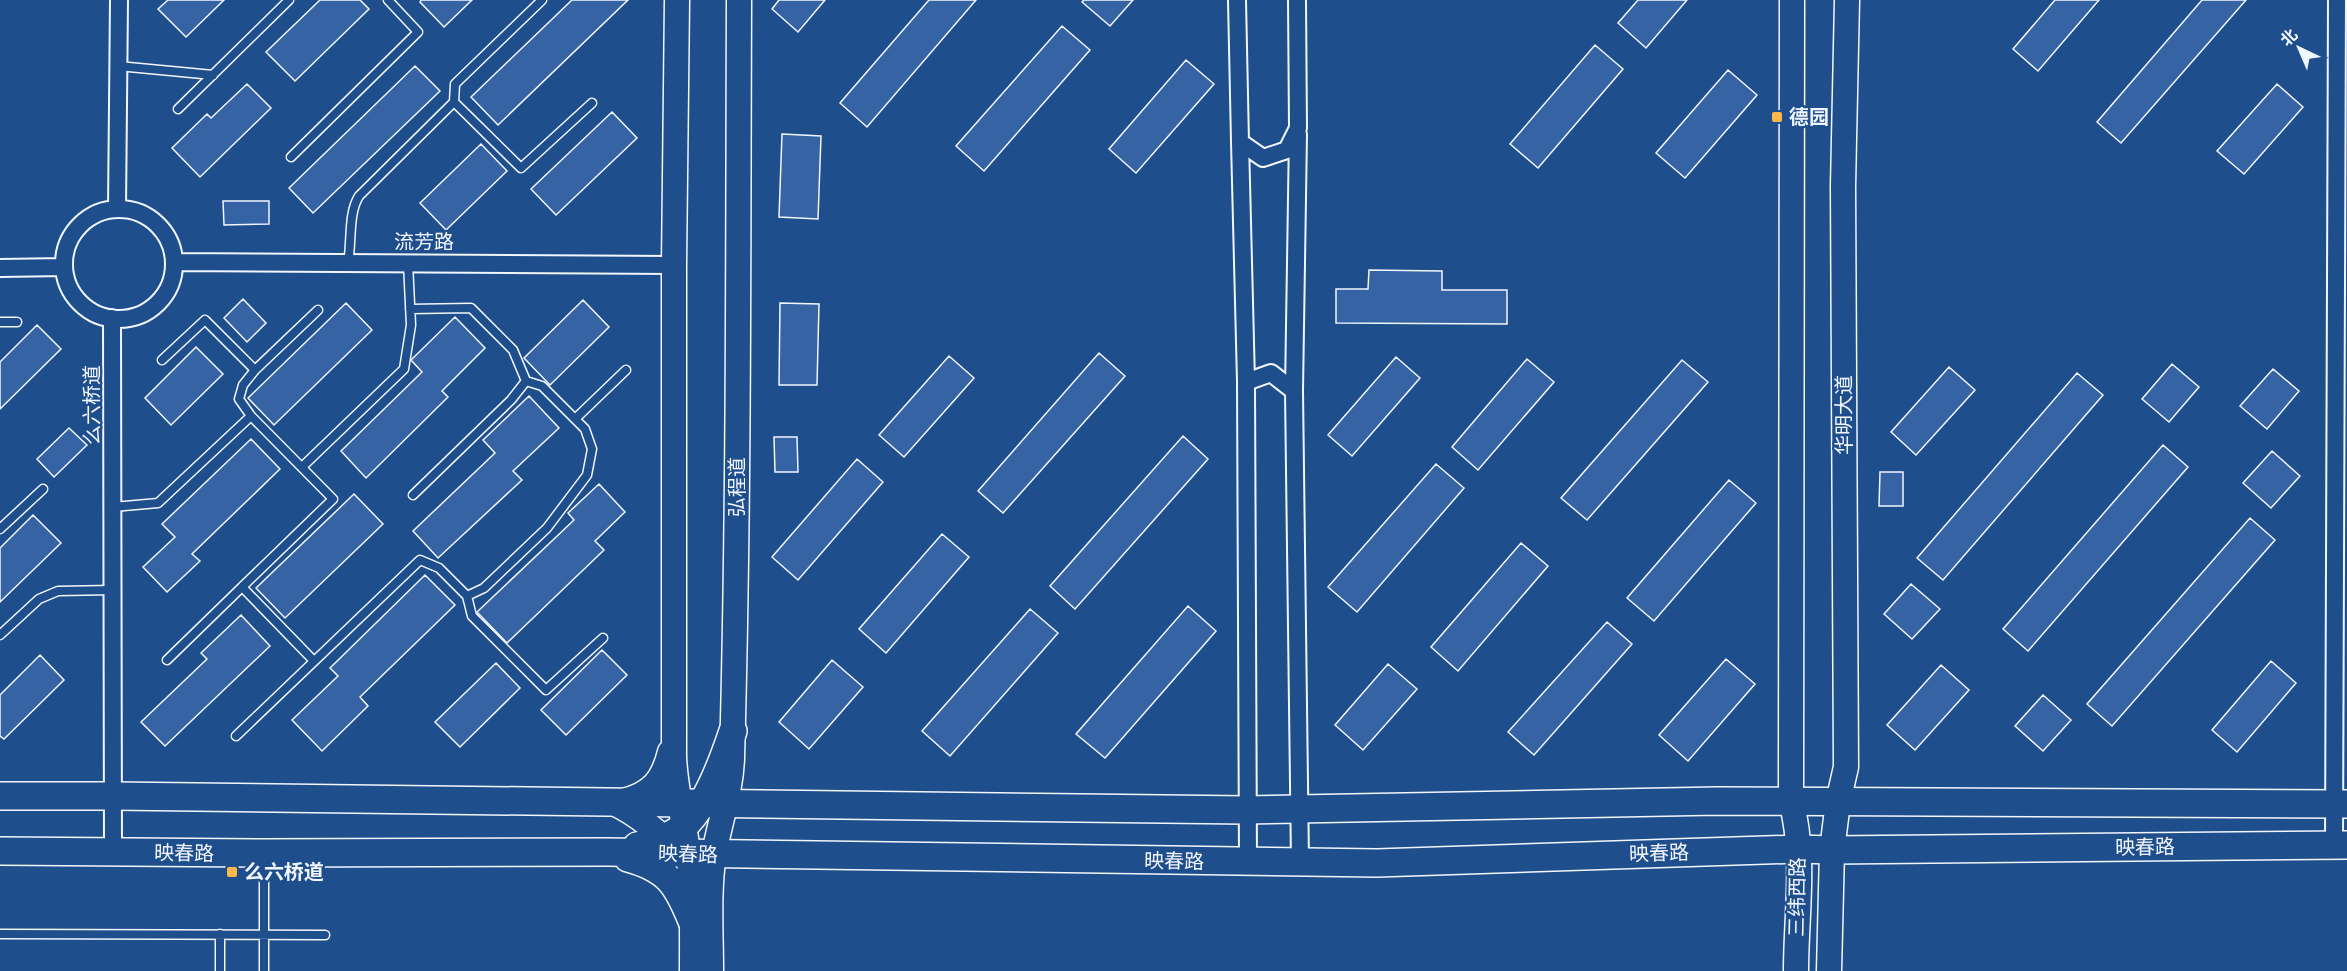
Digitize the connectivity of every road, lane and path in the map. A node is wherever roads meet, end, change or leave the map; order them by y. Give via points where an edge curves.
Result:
1 (119, 0) edge
2 (289, 0) edge
3 (388, 0) edge
4 (542, 0) edge
5 (677, 0) edge
6 (739, 0) edge
7 (1237, 0) edge
8 (1297, 0) edge
9 (1792, 0) edge
10 (1847, 0) edge
11 (2337, 0) edge
12 (118, 66) junction
13 (213, 75) junction
14 (454, 102) junction
15 (592, 103) dead end
16 (178, 110) dead end
17 (1298, 128) junction
18 (1240, 142) junction
19 (291, 157) dead end
20 (2342, 175) edge
21 (117, 208) junction
22 (174, 262) junction
23 (348, 263) junction
24 (408, 263) junction
25 (674, 265) junction
26 (64, 267) junction
27 (0, 268) edge
28 (410, 309) junction
29 (318, 310) dead end
30 (112, 318) junction
31 (0, 322) edge
32 (18, 322) dead end
33 (162, 360) dead end
34 (255, 370) junction
35 (626, 370) dead end
36 (526, 381) junction
37 (1246, 382) junction
38 (2342, 382) edge
39 (1294, 391) junction
40 (251, 416) junction
41 (575, 419) junction
42 (302, 467) junction
43 (43, 489) dead end
44 (413, 495) dead end
45 (113, 507) junction
46 (0, 529) edge
47 (242, 587) junction
48 (113, 590) junction
49 (467, 596) junction
50 (0, 635) edge
51 (603, 638) dead end
52 (167, 660) dead end
53 (314, 661) junction
54 (733, 731) joint
55 (674, 735) junction
56 (236, 736) dead end
57 (114, 795) junction
58 (0, 796) edge
59 (614, 803) junction
60 (2341, 804) edge
61 (1298, 809) junction
62 (1246, 810) junction
63 (1795, 824) junction
64 (1835, 827) junction
65 (691, 834) junction
66 (2341, 845) edge
67 (0, 851) edge
68 (113, 852) junction
69 (607, 852) junction
70 (264, 853) junction
71 (1248, 862) junction
72 (1300, 862) junction
73 (701, 921) junction
74 (0, 934) edge
75 (220, 934) junction
76 (326, 934) dead end
77 (263, 935) junction
78 (220, 971) edge
79 (264, 971) edge
80 (692, 971) edge
81 (711, 971) edge
82 (1796, 971) edge
83 (1829, 971) edge

1 - 12 street
2 - 13 lane
3 - 19 lane via 418,32
4 - 14 lane via 455,84
5 - 25 main road
6 - 54 main road, 弘程道
7 - 18 street
8 - 17 street
9 - 63 main road
10 - 64 main road, 华明大道 via 1843,186 1846,767
11 - 20 street
12 - 13 lane
12 - 21 street
13 - 16 lane
14 - 15 lane via 521,168
14 - 23 lane via 359,196 353,206
17 - 18 street via 1287,150 1263,158
17 - 39 street
18 - 37 street
20 - 38 street
21 - 22 street via 138,212 156,223 169,241
21 - 26 street via 96,214 78,227 67,245
22 - 23 street, 流芳路
22 - 30 street via 171,283 160,302 142,314 121,320
23 - 24 street, 流芳路
24 - 25 street, 流芳路
24 - 28 lane
25 - 55 main road
26 - 27 street
26 - 30 street via 69,288 81,305
28 - 36 lane via 471,308 513,350
28 - 42 lane via 404,369
29 - 34 lane
30 - 45 street, 么六桥道
31 - 32 lane
33 - 34 lane via 205,320
34 - 40 lane via 243,385 240,399
35 - 41 lane
36 - 41 lane via 542,386
36 - 44 lane
37 - 39 street via 1271,373
37 - 62 street
38 - 60 street
39 - 61 street
40 - 42 lane
40 - 45 lane via 158,503
41 - 49 lane via 585,429 592,449 587,475 547,528 484,588
42 - 47 lane via 333,499
43 - 46 lane
45 - 48 street, 么六桥道
47 - 52 lane
47 - 53 lane
48 - 50 lane via 58,591 39,599
48 - 57 street, 么六桥道
49 - 51 lane via 472,616 546,690
49 - 53 lane via 439,568 420,560
53 - 56 lane
54 - 65 main road
55 - 59 main road via 666,767 653,788 645,795
55 - 65 main road via 675,778
57 - 58 main road, 映春路
57 - 59 main road, 映春路
57 - 68 street, 么六桥道
59 - 65 main road, 映春路
60 - 64 main road, 映春路
60 - 66 street
61 - 62 main road, 映春路
61 - 63 main road, 映春路 via 1504,804
61 - 72 street
62 - 65 main road, 映春路
62 - 71 street
63 - 64 main road, 映春路
63 - 64 main road, 映春路
63 - 72 main road, 映春路 via 1377,863
63 - 82 main road, 三纬西路
64 - 66 main road, 映春路
64 - 83 main road, 三纬西路
65 - 69 main road, 映春路
65 - 71 main road, 映春路
65 - 73 main road
67 - 68 main road, 映春路
68 - 70 main road, 映春路
69 - 70 main road, 映春路
69 - 73 main road via 648,863 669,877
70 - 77 lane
71 - 72 main road, 映春路
73 - 80 main road
73 - 81 main road
74 - 75 lane
75 - 77 lane
75 - 78 lane
76 - 77 lane
77 - 79 lane

